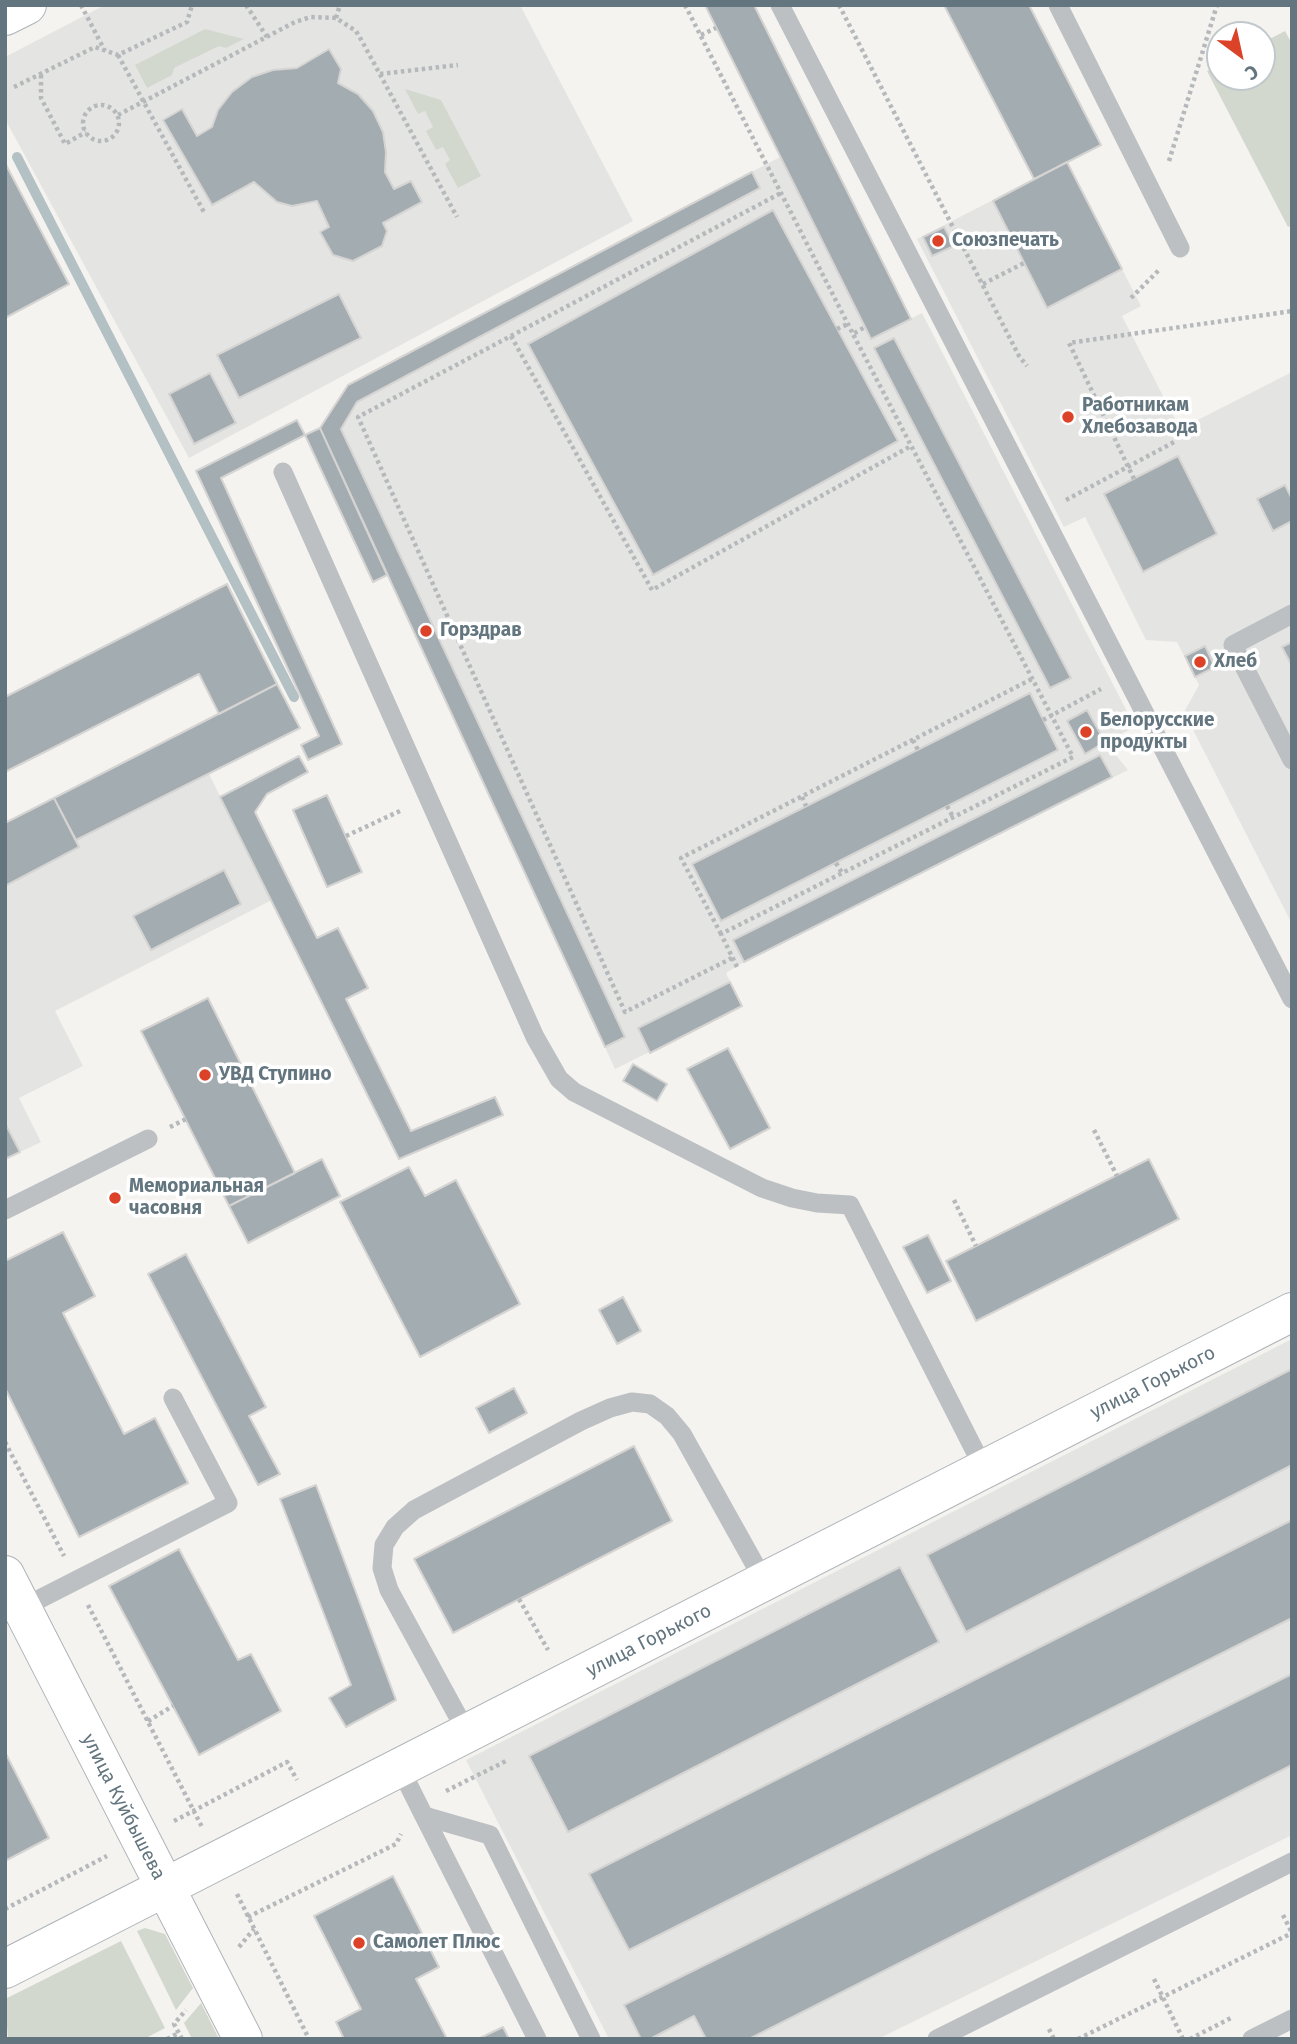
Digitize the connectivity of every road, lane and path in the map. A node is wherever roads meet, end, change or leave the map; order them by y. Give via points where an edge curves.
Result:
1 (26, 5) edge
2 (81, 5) edge
3 (192, 5) edge
4 (246, 5) edge
5 (340, 5) edge
6 (685, 5) edge
7 (780, 5) edge
8 (839, 5) edge
9 (1058, 5) edge
10 (1217, 5) edge
11 (5, 16) edge
12 (336, 18) junction
13 (716, 28) dead end
14 (701, 36) junction
15 (267, 37) junction
16 (105, 51) junction
17 (118, 55) junction
18 (458, 65) dead end
19 (41, 74) junction
20 (380, 74) junction
21 (14, 87) dead end
22 (143, 102) junction
23 (118, 115) junction
24 (86, 132) junction
25 (781, 193) junction
26 (1156, 201) junction
27 (205, 214) dead end
28 (457, 217) dead end
29 (1180, 248) joint
30 (1024, 264) dead end
31 (982, 285) junction
32 (1131, 298) dead end
33 (1292, 311) edge
34 (848, 324) junction
35 (865, 327) dead end
36 (837, 329) dead end
37 (853, 334) junction
38 (512, 336) junction
39 (1027, 366) dead end
40 (1176, 441) dead end
41 (911, 446) junction
42 (594, 465) dead end
43 (1128, 467) junction
44 (586, 470) junction
45 (283, 472) dead end
46 (1134, 479) dead end
47 (1064, 501) dead end
48 (1292, 614) edge
49 (1125, 677) junction
50 (1032, 679) junction
51 (1051, 715) junction
52 (1043, 720) dead end
53 (913, 740) junction
54 (918, 750) dead end
55 (1292, 760) edge
56 (802, 797) junction
57 (429, 798) junction
58 (806, 806) dead end
59 (947, 806) dead end
60 (953, 817) junction
61 (346, 836) dead end
62 (836, 863) dead end
63 (842, 873) junction
64 (706, 890) dead end
65 (699, 894) junction
66 (721, 934) junction
67 (732, 958) junction
68 (737, 967) dead end
69 (1292, 999) edge
70 (1094, 1130) dead end
71 (148, 1139) dead end
72 (1116, 1176) dead end
73 (954, 1200) dead end
74 (5, 1210) edge
75 (976, 1246) dead end
76 (1292, 1312) edge
77 (173, 1398) dead end
78 (5, 1442) edge
79 (984, 1469) junction
80 (76, 1580) junction
81 (764, 1581) junction
82 (13, 1592) edge
83 (519, 1599) dead end
84 (553, 1660) dead end
85 (173, 1706) dead end
86 (148, 1721) junction
87 (467, 1733) junction
88 (508, 1760) dead end
89 (400, 1768) junction
90 (302, 1788) dead end
91 (194, 1810) junction
92 (421, 1811) junction
93 (139, 1839) junction
94 (220, 1859) junction
95 (1292, 1862) edge
96 (165, 1888) junction
97 (5, 1909) edge
98 (1283, 1915) dead end
99 (248, 1917) junction
100 (1292, 1933) edge
101 (5, 1969) edge
102 (1154, 1979) dead end
103 (1162, 1997) junction
104 (1292, 2019) edge
105 (174, 2024) dead end
106 (1049, 2029) dead end
107 (178, 2033) junction
108 (167, 2039) edge
109 (182, 2039) edge
110 (243, 2039) edge
111 (309, 2039) edge
112 (537, 2039) edge
113 (591, 2039) edge
114 (937, 2039) edge
115 (1054, 2039) edge
116 (1077, 2039) edge
117 (1183, 2039) edge
118 (1252, 2039) edge

1 - 11 street
2 - 16 path
3 - 17 path via 187,22
4 - 15 path
5 - 12 path
6 - 14 path
7 - 49 lane
8 - 31 path
9 - 26 lane
10 - 26 path
12 - 15 path via 311,17
12 - 20 path via 355,31
13 - 14 path
14 - 25 path
15 - 22 path
16 - 17 path
16 - 19 path via 95,47
17 - 22 path
18 - 20 path
19 - 21 path
19 - 24 path via 41,98 65,144
20 - 28 path
22 - 23 path
22 - 27 path
23 - 24 path via 117,132 108,140 96,141
23 - 24 path via 109,107 92,108 85,117
25 - 34 path
25 - 38 path
26 - 29 lane
29 - 32 path
30 - 31 path
31 - 39 path
33 - 43 path via 1069,344
34 - 36 path
34 - 37 path
35 - 37 path
37 - 41 path
38 - 44 path
38 - 67 path via 358,417 625,1012
40 - 43 path
41 - 44 path via 652,590
41 - 50 path
42 - 44 path
43 - 46 path
43 - 47 path
45 - 57 lane
48 - 55 lane via 1233,645
49 - 51 path
49 - 69 lane
50 - 51 path
50 - 53 path
51 - 52 path
51 - 60 path via 1073,757
53 - 54 path
53 - 56 path
56 - 58 path
56 - 65 path via 681,858
57 - 61 path
57 - 79 lane via 559,1079 574,1092 762,1188 817,1203 850,1205
59 - 60 path
60 - 63 path
62 - 63 path
63 - 66 path
64 - 65 path
65 - 66 path
66 - 67 path
67 - 68 path
70 - 72 path
71 - 74 lane
73 - 75 path
76 - 79 street, улица Горького
77 - 80 lane via 228,1503
78 - 80 path
79 - 81 street, улица Горького
80 - 82 lane
80 - 86 path
81 - 87 street, улица Горького
81 - 87 lane via 682,1433 667,1416 650,1404 632,1402 581,1421 414,1510 384,1545 382,1568 389,1590
82 - 93 street, улица Куйбышева
83 - 84 path
85 - 86 path
86 - 91 path
87 - 89 street, улица Горького
88 - 92 path
89 - 92 lane
89 - 94 street, улица Горького
90 - 91 path via 287,1762
91 - 93 path
91 - 94 path
92 - 99 path via 396,1844
92 - 112 lane
92 - 113 lane via 490,1835
93 - 96 street, улица Куйбышева
93 - 97 path
94 - 96 street, улица Горького
94 - 99 path
95 - 114 lane
96 - 101 street, улица Горького
96 - 110 street, улица Куйбышева
98 - 100 path
99 - 111 path
100 - 103 path
102 - 103 path
103 - 116 path
103 - 117 path
104 - 118 lane
105 - 107 path
106 - 115 path
107 - 108 path
107 - 109 path

